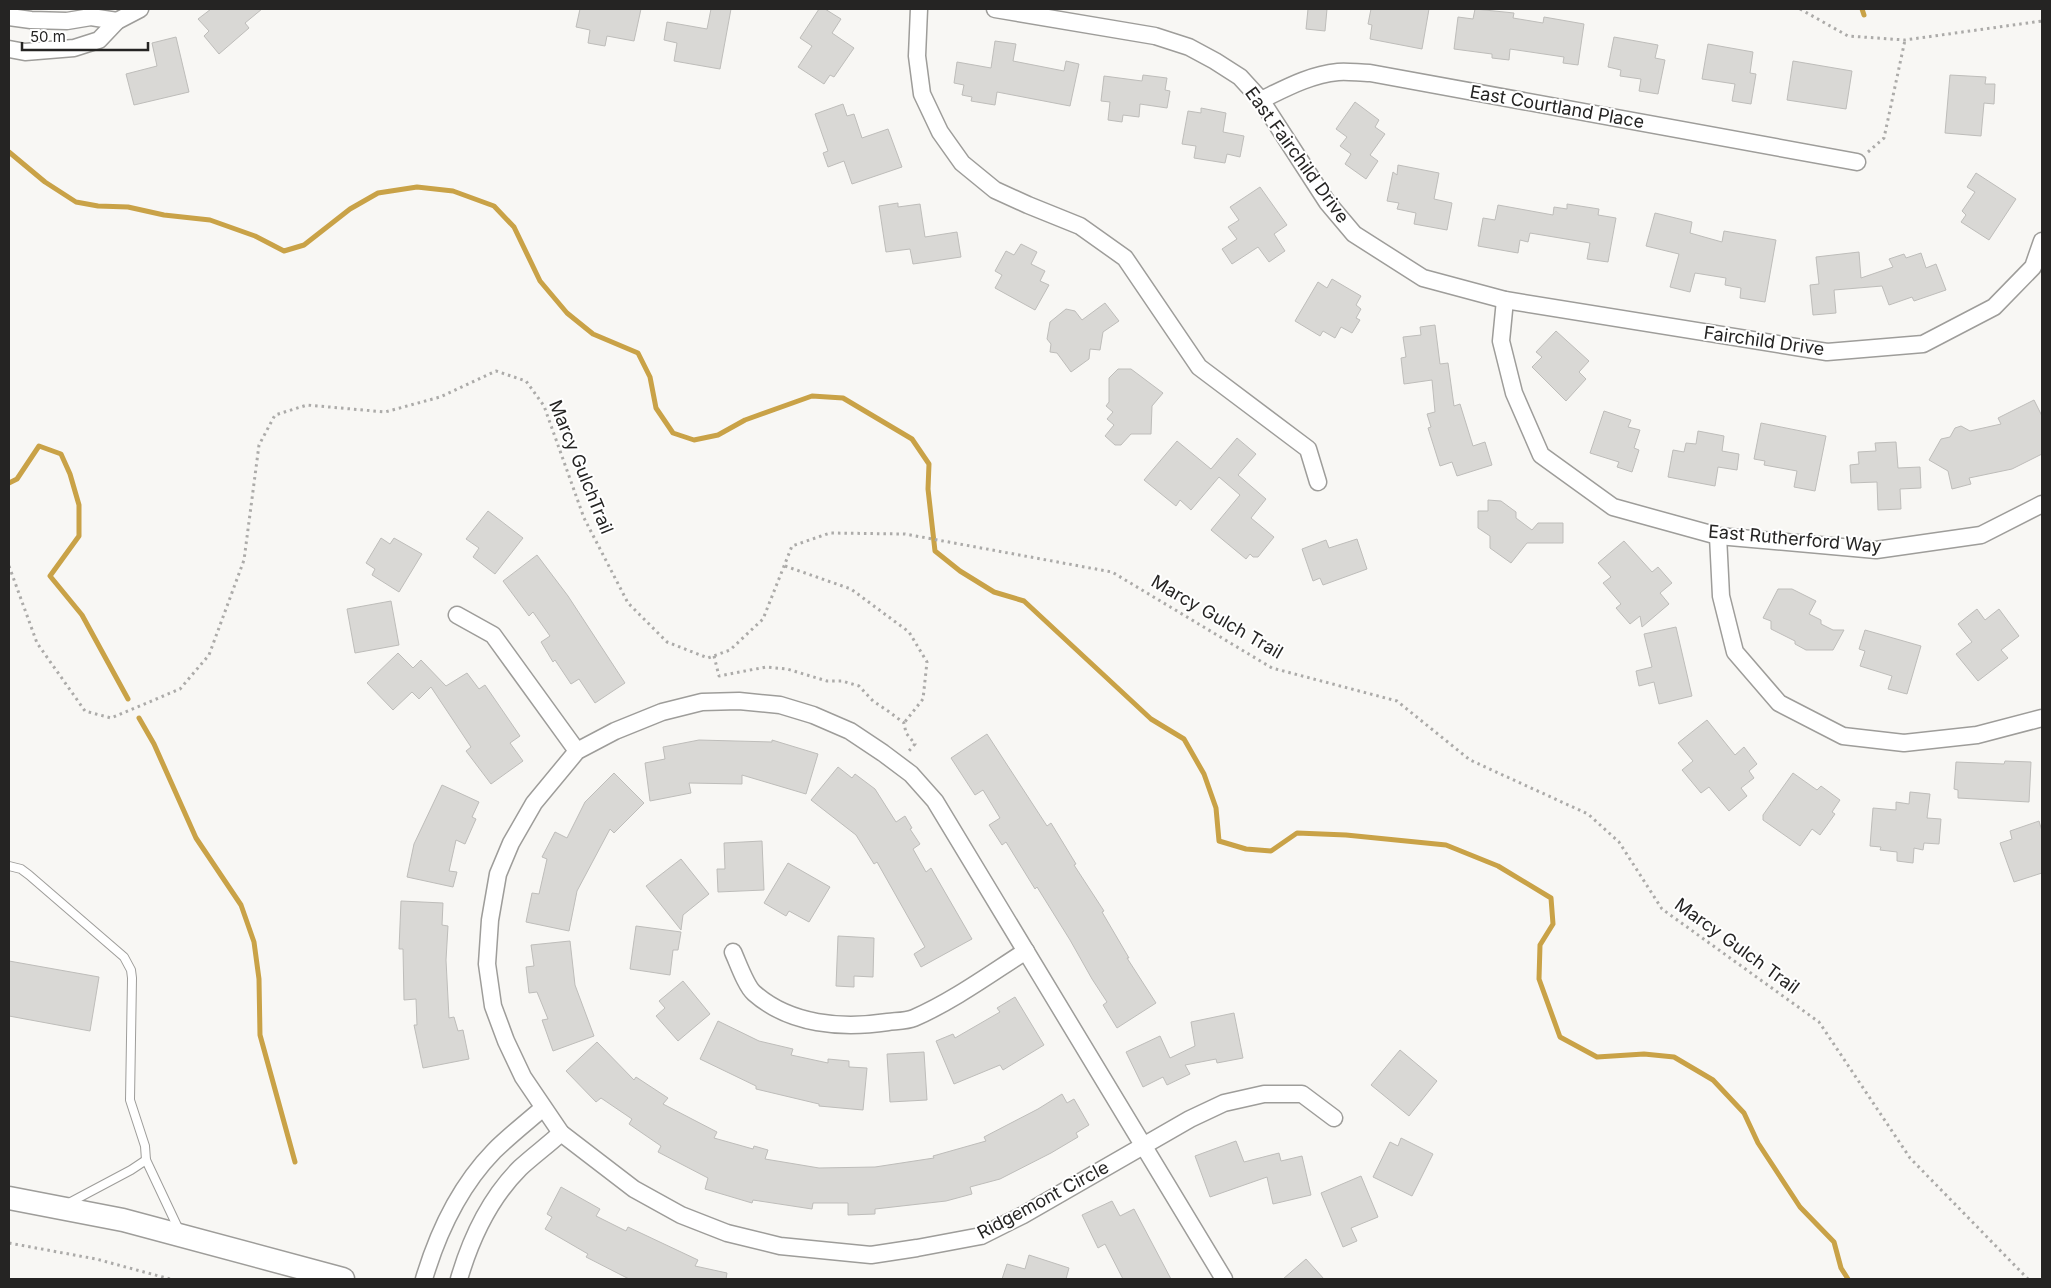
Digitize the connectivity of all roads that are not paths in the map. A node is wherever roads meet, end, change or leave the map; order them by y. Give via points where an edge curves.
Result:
1 (140, 9) edge
2 (919, 9) edge
3 (995, 9) edge
4 (9, 17) edge
5 (117, 21) junction
6 (9, 50) edge
7 (1261, 100) junction
8 (1857, 162) road end
9 (2042, 241) edge
10 (1505, 300) junction
11 (1318, 482) dead end
12 (2042, 504) edge
13 (1718, 536) junction
14 (458, 615) dead end
15 (2042, 718) edge
16 (577, 751) junction
17 (9, 866) edge
18 (1026, 951) junction
19 (733, 952) dead end
20 (543, 1108) junction
21 (1334, 1118) dead end
22 (562, 1133) junction
23 (1143, 1145) junction
24 (146, 1160) junction
25 (9, 1198) edge
26 (59, 1208) junction
27 (182, 1236) junction
28 (344, 1279) edge
29 (424, 1279) edge
30 (459, 1279) edge
31 (1224, 1279) edge

1 - 5 street
2 - 11 street via 917,56 922,94 940,132 962,163 995,190 1080,226 1125,258 1198,367 1308,448
3 - 7 street, East Fairchild Drive via 1155,36 1189,47 1240,77
4 - 5 street via 67,21 91,17
5 - 6 street via 99,40 74,48
7 - 8 street, East Courtland Place via 1309,78 1338,72 1370,73
7 - 10 street, East Fairchild Drive via 1327,202 1354,234 1423,278
9 - 10 street, Fairchild Drive via 2033,267 1994,307 1923,344 1827,352
10 - 13 street, East Rutherford Way via 1501,341 1514,393 1541,455 1613,507
12 - 13 street, East Rutherford Way via 1981,535 1876,550
13 - 15 street via 1721,596 1735,652 1779,702 1843,736 1904,743 1977,736
14 - 16 street via 493,635
16 - 18 street, Ridgemont Circle via 662,712 702,702 780,705 850,731 898,763 935,801
16 - 20 street, Ridgemont Circle via 534,803 511,843 498,874 490,920 487,964 493,1006 523,1077
17 - 24 lane via 21,869 124,957 128,964 132,978 130,1100 145,1146
18 - 19 street via 912,1019 842,1025 807,1021 774,1008 752,992
18 - 23 street, Ridgemont Circle
20 - 22 street, Ridgemont Circle
20 - 29 street via 479,1168 449,1213 434,1245
21 - 23 street via 1302,1094 1264,1094 1224,1103
22 - 23 street, Ridgemont Circle via 634,1188 681,1214 727,1233 780,1246 871,1254 982,1236
22 - 30 street via 520,1168 501,1190 477,1226
23 - 31 street
24 - 26 lane
24 - 27 lane
25 - 26 main road
26 - 27 main road via 123,1220
27 - 28 main road

